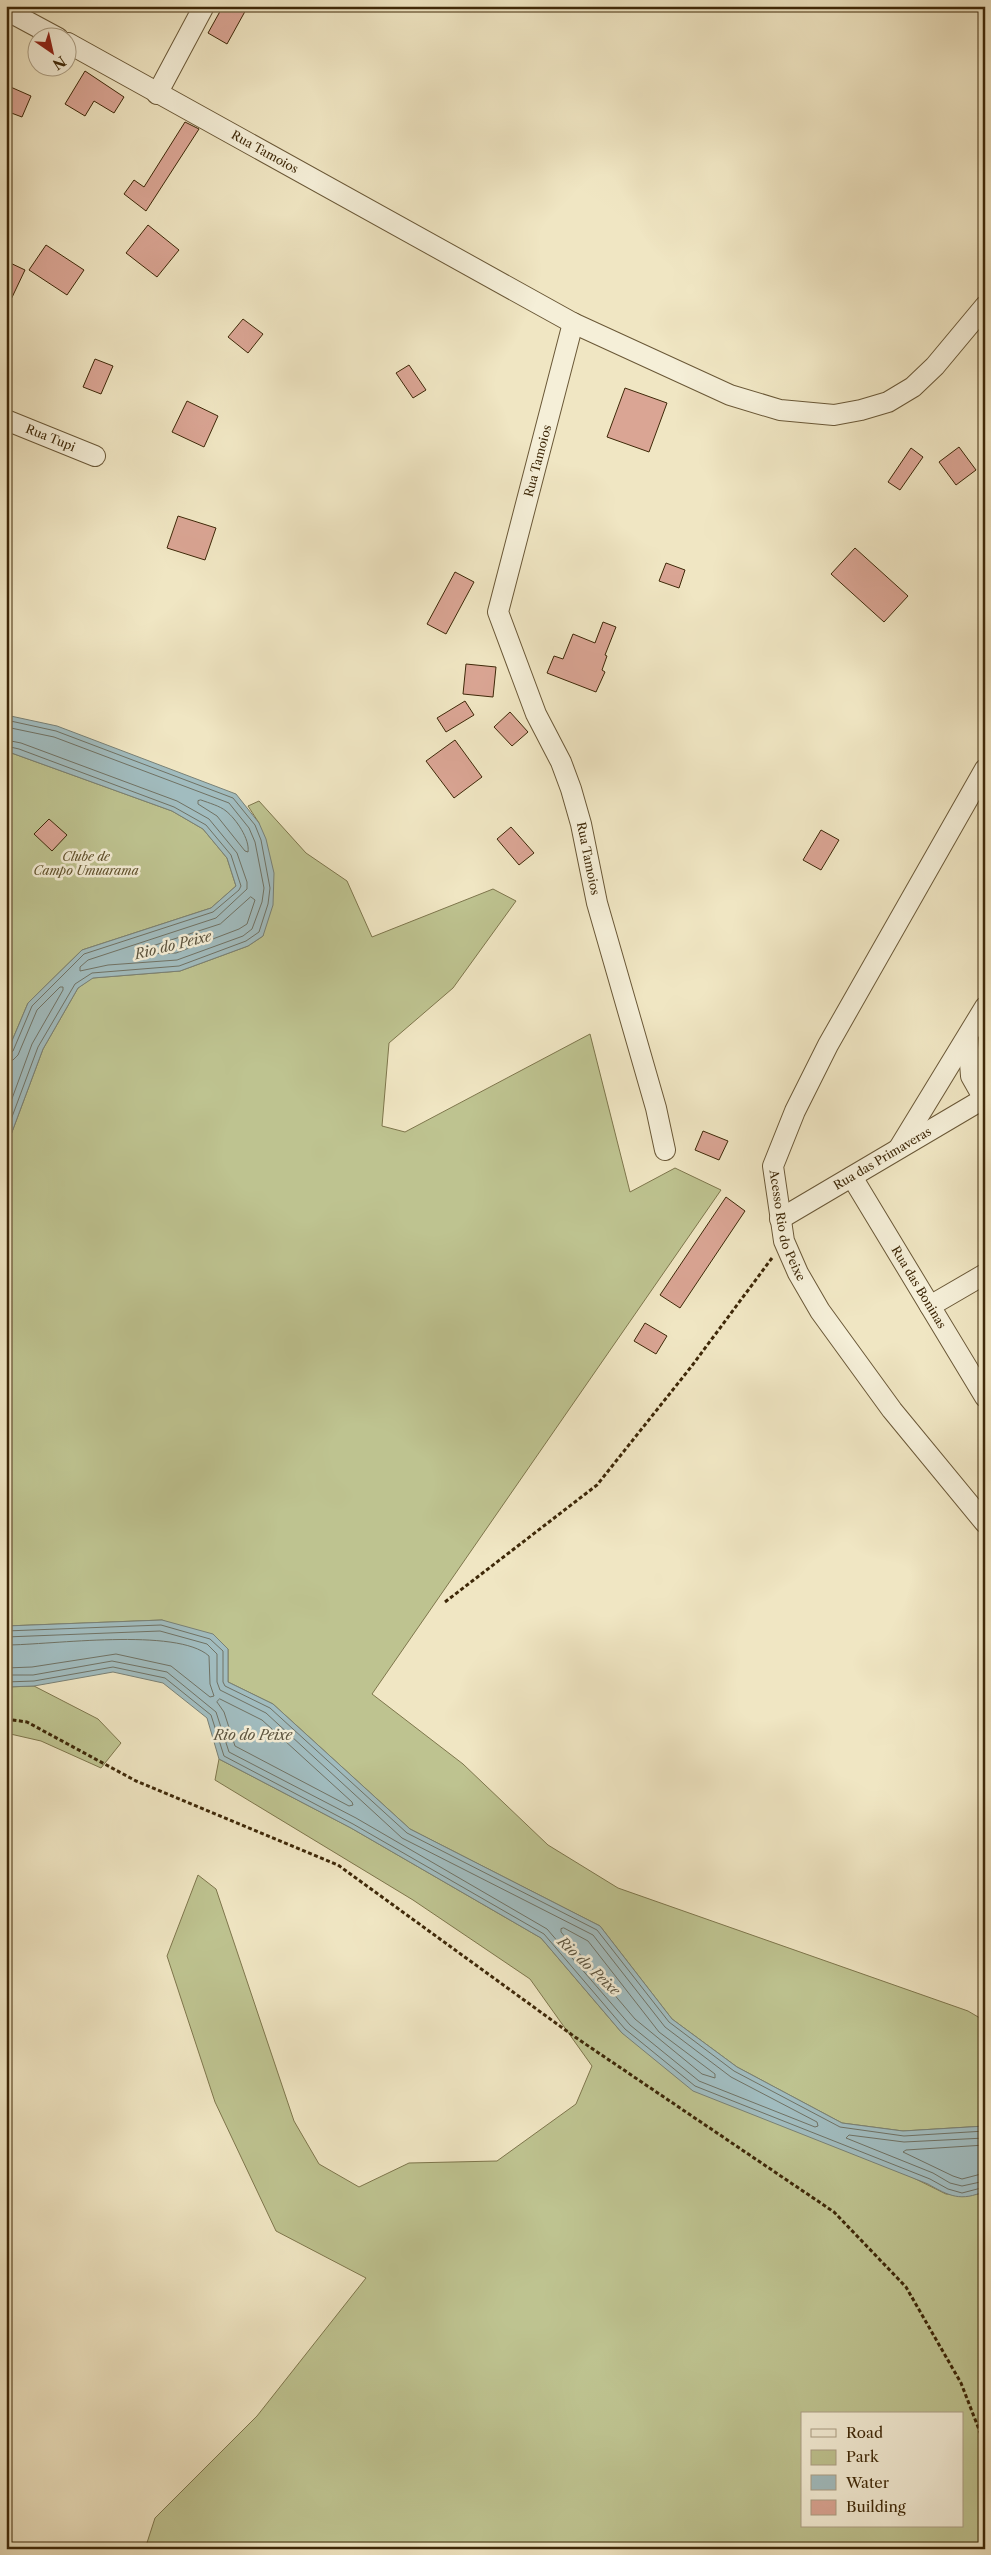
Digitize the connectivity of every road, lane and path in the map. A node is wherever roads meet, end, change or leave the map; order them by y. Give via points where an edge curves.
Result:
1 (204, 6) edge
2 (6, 10) edge
3 (39, 28) edge
4 (78, 49) edge
5 (157, 94) junction
6 (985, 306) edge
7 (573, 323) junction
8 (6, 420) edge
9 (95, 456) dead end
10 (985, 769) edge
11 (985, 1007) edge
12 (968, 1036) junction
13 (984, 1098) edge
14 (664, 1150) dead end
15 (897, 1150) junction
16 (852, 1177) junction
17 (780, 1219) junction
18 (784, 1241) junction
19 (985, 1274) edge
20 (930, 1306) junction
21 (985, 1397) edge
22 (985, 1524) edge
23 (444, 1602) dead end
24 (6, 1719) edge
25 (985, 2445) edge

1 - 5 street
2 - 3 street
4 - 5 street, Rua Tamoios
5 - 7 street, Rua Tamoios
6 - 7 street via 913,387 888,402 834,415 780,410 730,395
7 - 14 street, Rua Tamoios via 498,612 536,714 571,789 597,902 656,1108
8 - 9 street, Rua Tupi
10 - 17 street, Acesso Rio do Peixe via 828,1045 795,1111 773,1166
11 - 12 street
12 - 13 street via 971,1076
12 - 15 street
13 - 15 street, Rua das Primaveras
15 - 16 street, Rua das Primaveras
16 - 17 street, Rua das Primaveras
16 - 20 street, Rua das Boninas
17 - 18 street, Acesso Rio do Peixe
18 - 22 street, Acesso Rio do Peixe via 820,1311 892,1410
18 - 23 path via 691,1367 597,1485
19 - 20 street
20 - 21 street, Rua das Boninas
24 - 25 path via 27,1722 136,1781 338,1865 575,2037 834,2212 906,2287 961,2383

